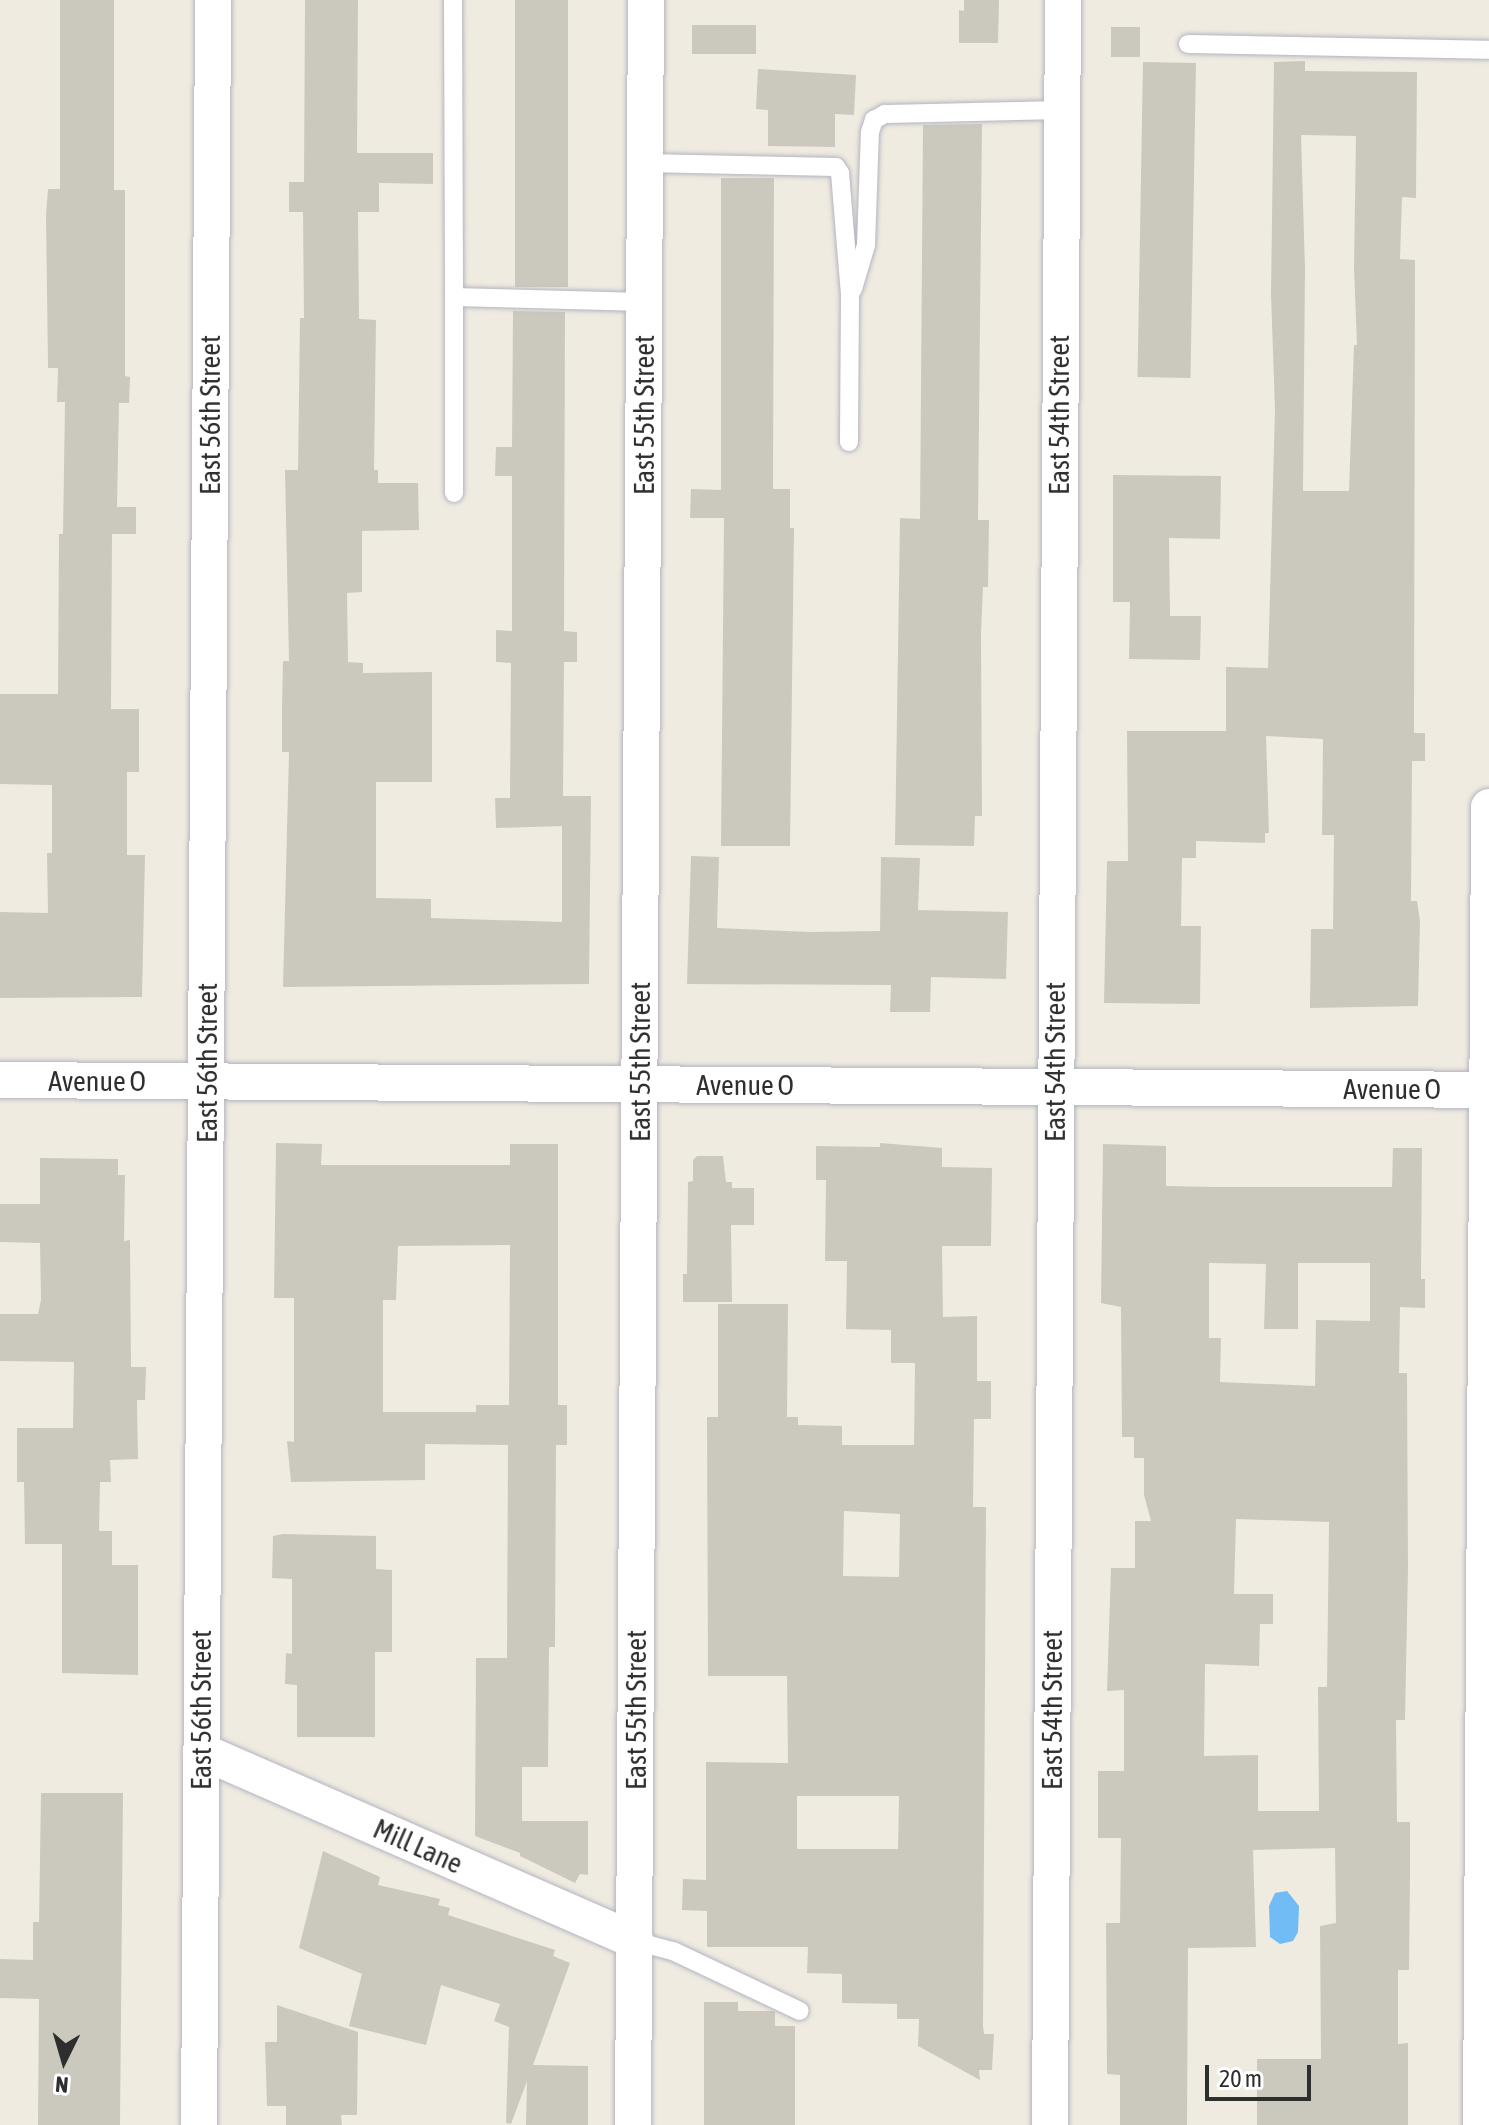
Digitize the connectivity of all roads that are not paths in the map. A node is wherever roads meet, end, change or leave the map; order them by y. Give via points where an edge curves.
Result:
1 (213, 0) edge
2 (453, 0) edge
3 (646, 0) edge
4 (1063, 0) edge
5 (1188, 44) dead end
6 (1489, 50) edge
7 (1062, 110) junction
8 (645, 163) junction
9 (850, 295) junction
10 (454, 297) junction
11 (645, 302) junction
12 (849, 442) dead end
13 (454, 493) dead end
14 (1489, 807) edge
15 (0, 1080) edge
16 (206, 1081) junction
17 (640, 1084) junction
18 (1055, 1087) junction
19 (1488, 1090) edge
20 (201, 1751) junction
21 (635, 1941) junction
22 (800, 2011) dead end
23 (199, 2125) edge
24 (633, 2125) edge
25 (1050, 2125) edge
26 (1481, 2125) edge

1 - 16 street, East 56th Street
2 - 10 lane
3 - 8 street, East 55th Street
4 - 7 street, East 54th Street
5 - 6 lane
7 - 9 lane via 885,114 874,120 866,245
7 - 18 street, East 54th Street
8 - 9 lane via 836,167
8 - 11 street, East 55th Street
9 - 12 lane
10 - 11 lane
10 - 13 lane
11 - 17 street, East 55th Street
14 - 19 street
15 - 16 street, Avenue O
16 - 17 street, Avenue O
16 - 20 street, East 56th Street
17 - 18 street, Avenue O
17 - 21 street, East 55th Street
18 - 19 street, Avenue O
18 - 25 street, East 54th Street
19 - 26 street
20 - 21 street, Mill Lane
20 - 23 street, East 56th Street
21 - 22 lane via 673,1951
21 - 24 street, East 55th Street

